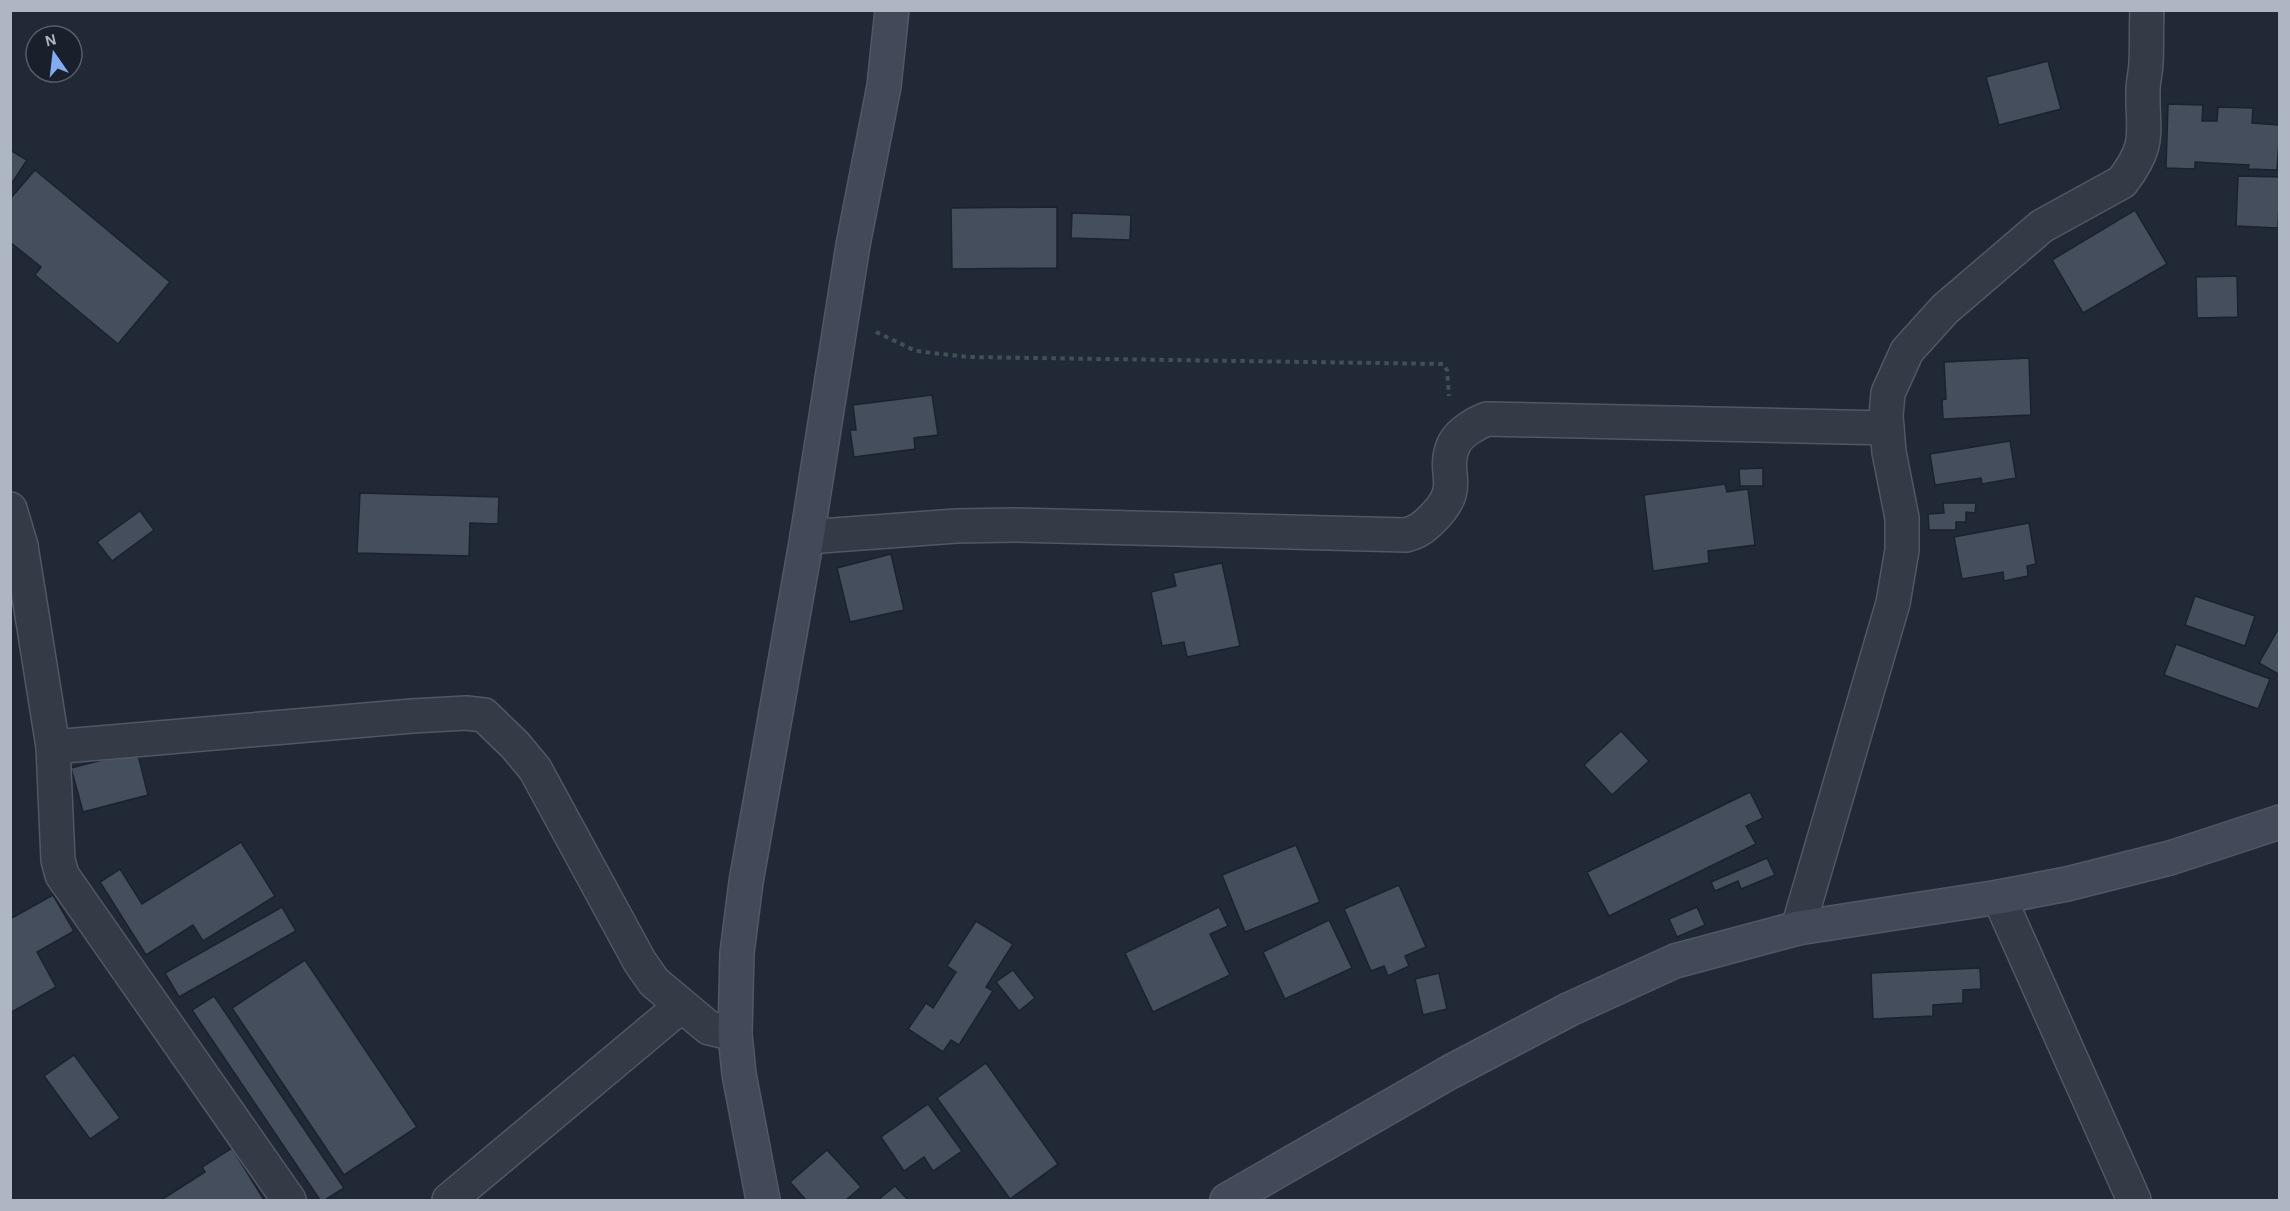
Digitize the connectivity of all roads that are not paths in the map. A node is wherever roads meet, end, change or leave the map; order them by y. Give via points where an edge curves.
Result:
1 (892, 10) edge
2 (2146, 10) edge
3 (1887, 428) junction
4 (10, 509) edge
5 (807, 537) junction
6 (16, 549) edge
7 (53, 747) junction
8 (2280, 822) edge
9 (1999, 897) junction
10 (1798, 928) junction
11 (681, 1006) junction
12 (735, 1034) junction
13 (289, 1200) edge
14 (449, 1200) edge
15 (763, 1200) edge
16 (1227, 1200) edge
17 (2134, 1200) edge

1 - 5 street via 884,86
2 - 3 street via 2142,90 2146,130 2139,157 2122,182 2042,226 1945,309 1907,351 1888,393
3 - 5 street via 1487,419 1454,441 1446,504 1419,532 1406,535 1015,525
3 - 10 street via 1902,519 1902,550 1893,603
4 - 6 street
5 - 12 street via 746,882 737,953
6 - 7 street
7 - 11 street via 412,716 466,712 484,715 535,769 640,962 654,982
7 - 13 street via 62,875
8 - 9 street via 2170,858
9 - 10 street
9 - 17 street
10 - 16 street via 1675,961 1589,999 1450,1072
11 - 12 street via 709,1028
11 - 14 street
12 - 15 street via 744,1113

